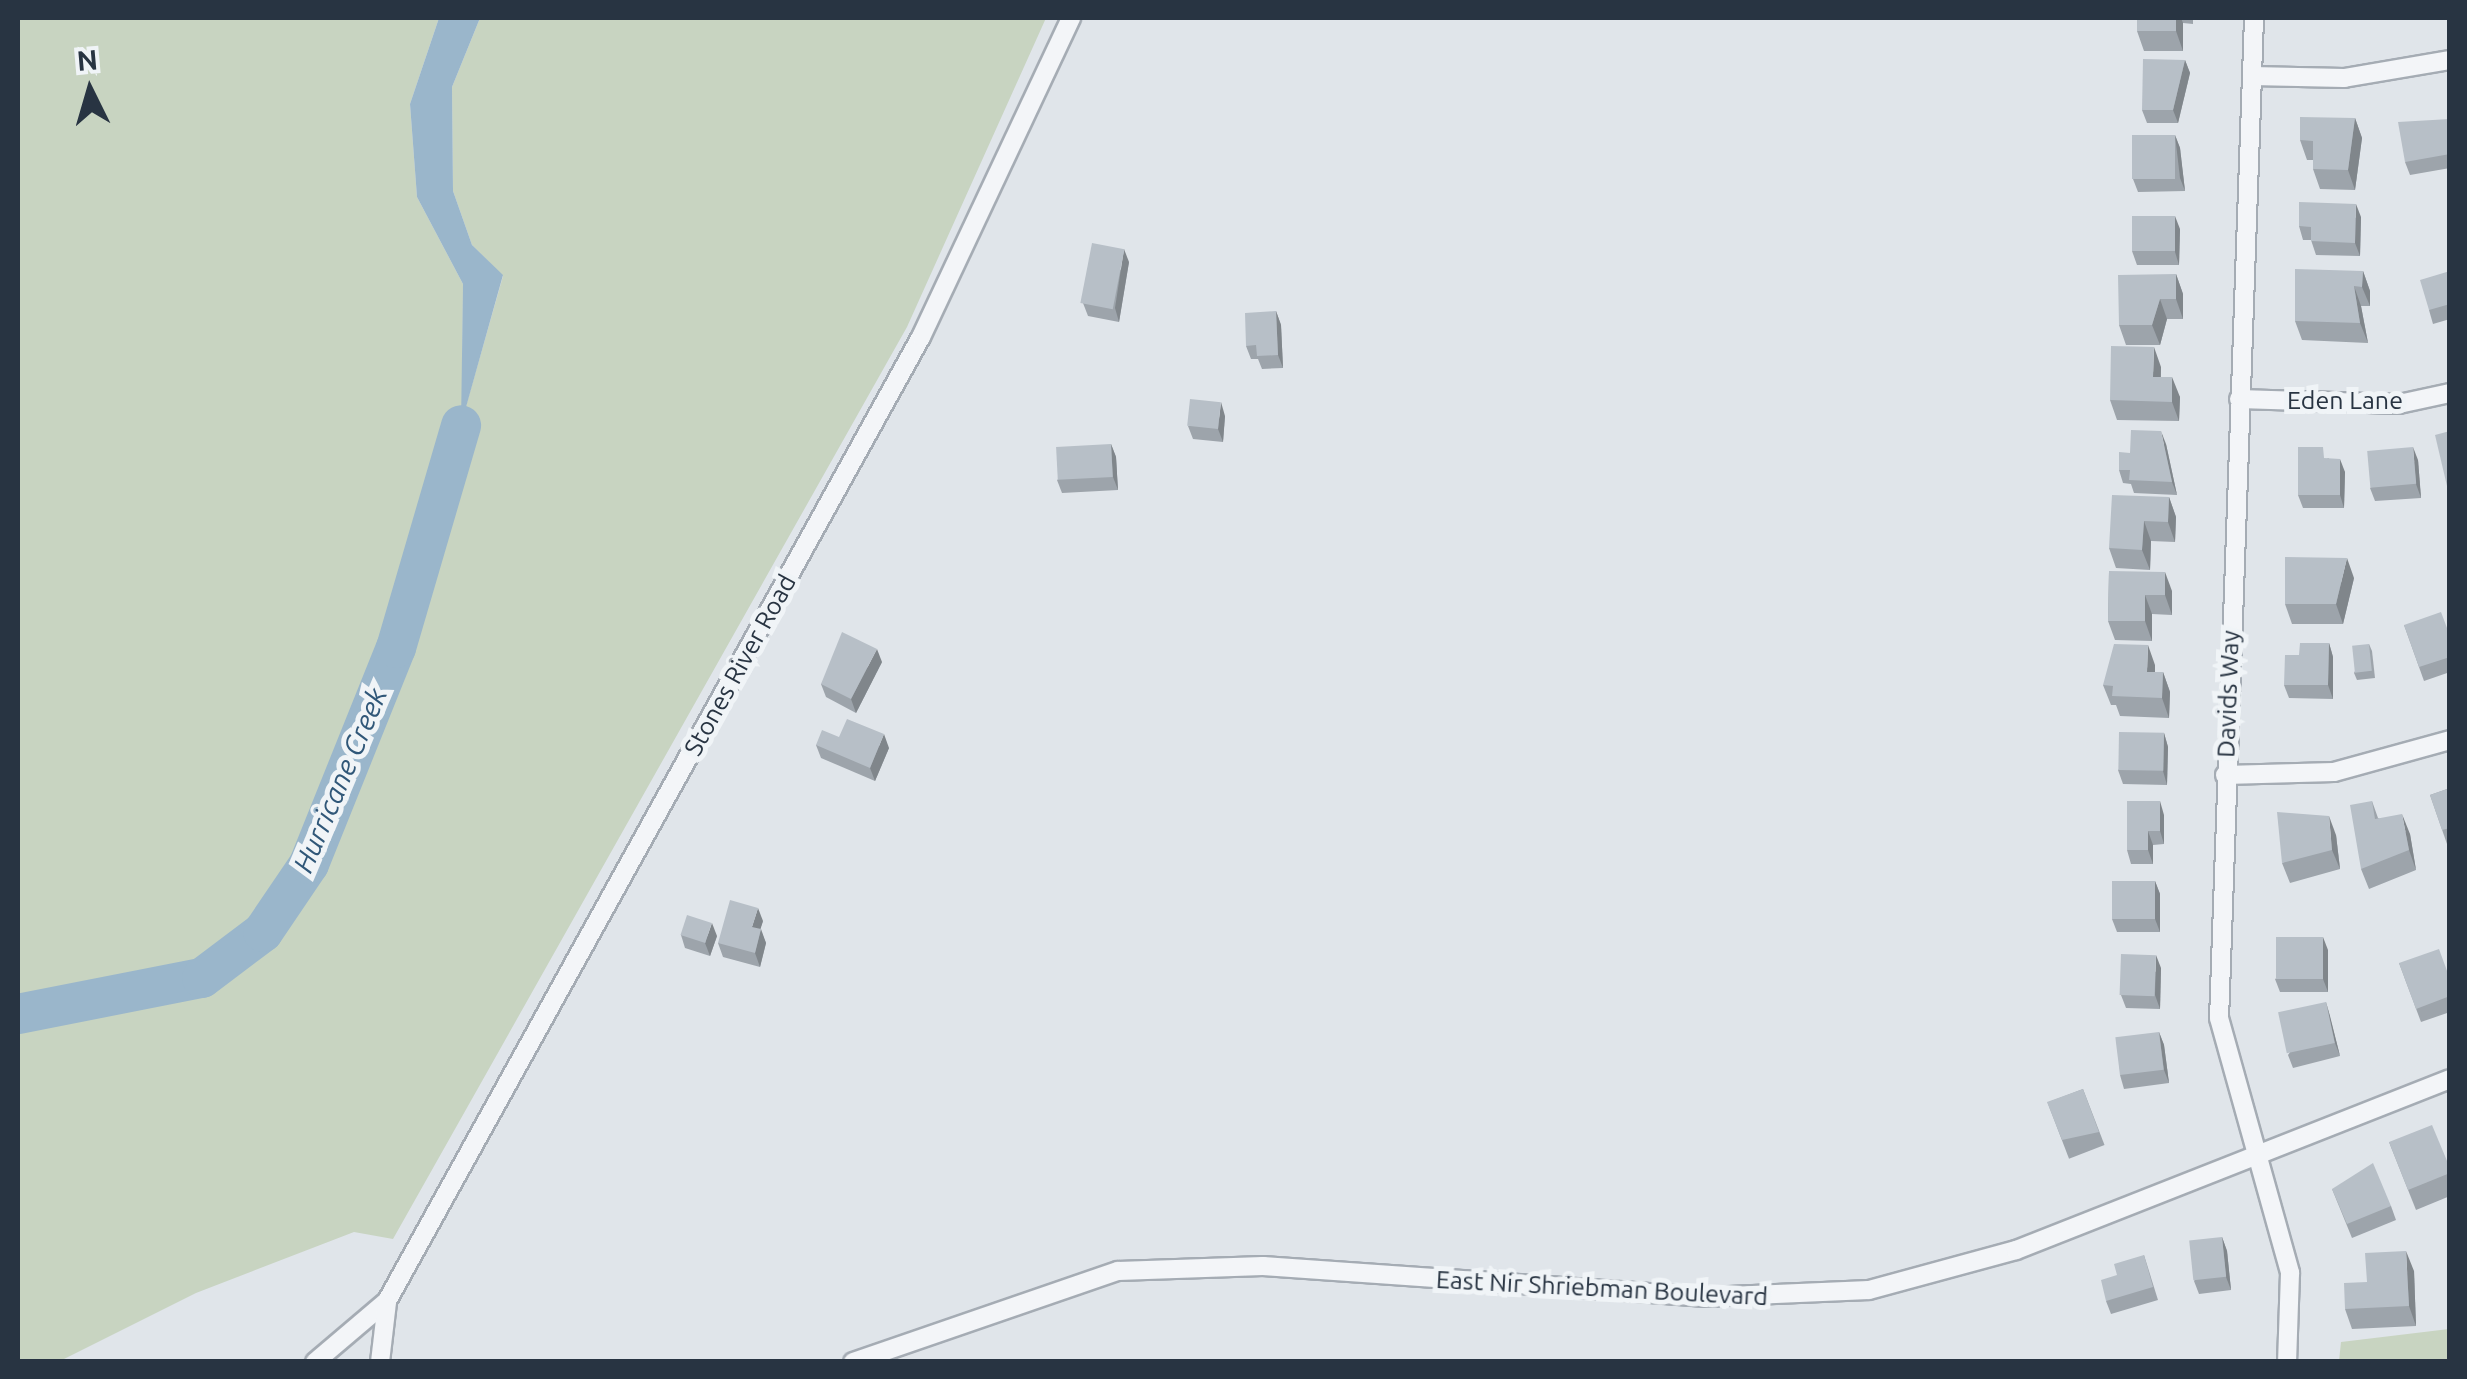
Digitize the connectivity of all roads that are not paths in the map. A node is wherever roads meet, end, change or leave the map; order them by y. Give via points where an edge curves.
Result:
1 (1071, 18) edge
2 (2254, 18) edge
3 (2450, 60) edge
4 (2252, 76) junction
5 (2450, 393) edge
6 (2239, 400) junction
7 (2450, 740) edge
8 (2225, 775) junction
9 (2450, 1079) edge
10 (2260, 1154) junction
11 (387, 1302) junction
12 (315, 1362) edge
13 (380, 1362) edge
14 (852, 1362) edge
15 (2287, 1362) edge

1 - 11 street, Stones River Road via 921,337
2 - 4 street, Davids Way
3 - 4 street via 2344,78
4 - 6 street, Davids Way
5 - 6 street, Eden Lane via 2399,404
6 - 8 street, Davids Way
7 - 8 street via 2334,772
8 - 10 street, Davids Way via 2218,1018
9 - 10 street, East Nir Shriebman Boulevard
10 - 14 street, East Nir Shriebman Boulevard via 2016,1250 1869,1290 1706,1297 1263,1266 1118,1271
10 - 15 street, Davids Way via 2290,1273
11 - 12 street, Stones River Road
11 - 13 street, Stones River Road

